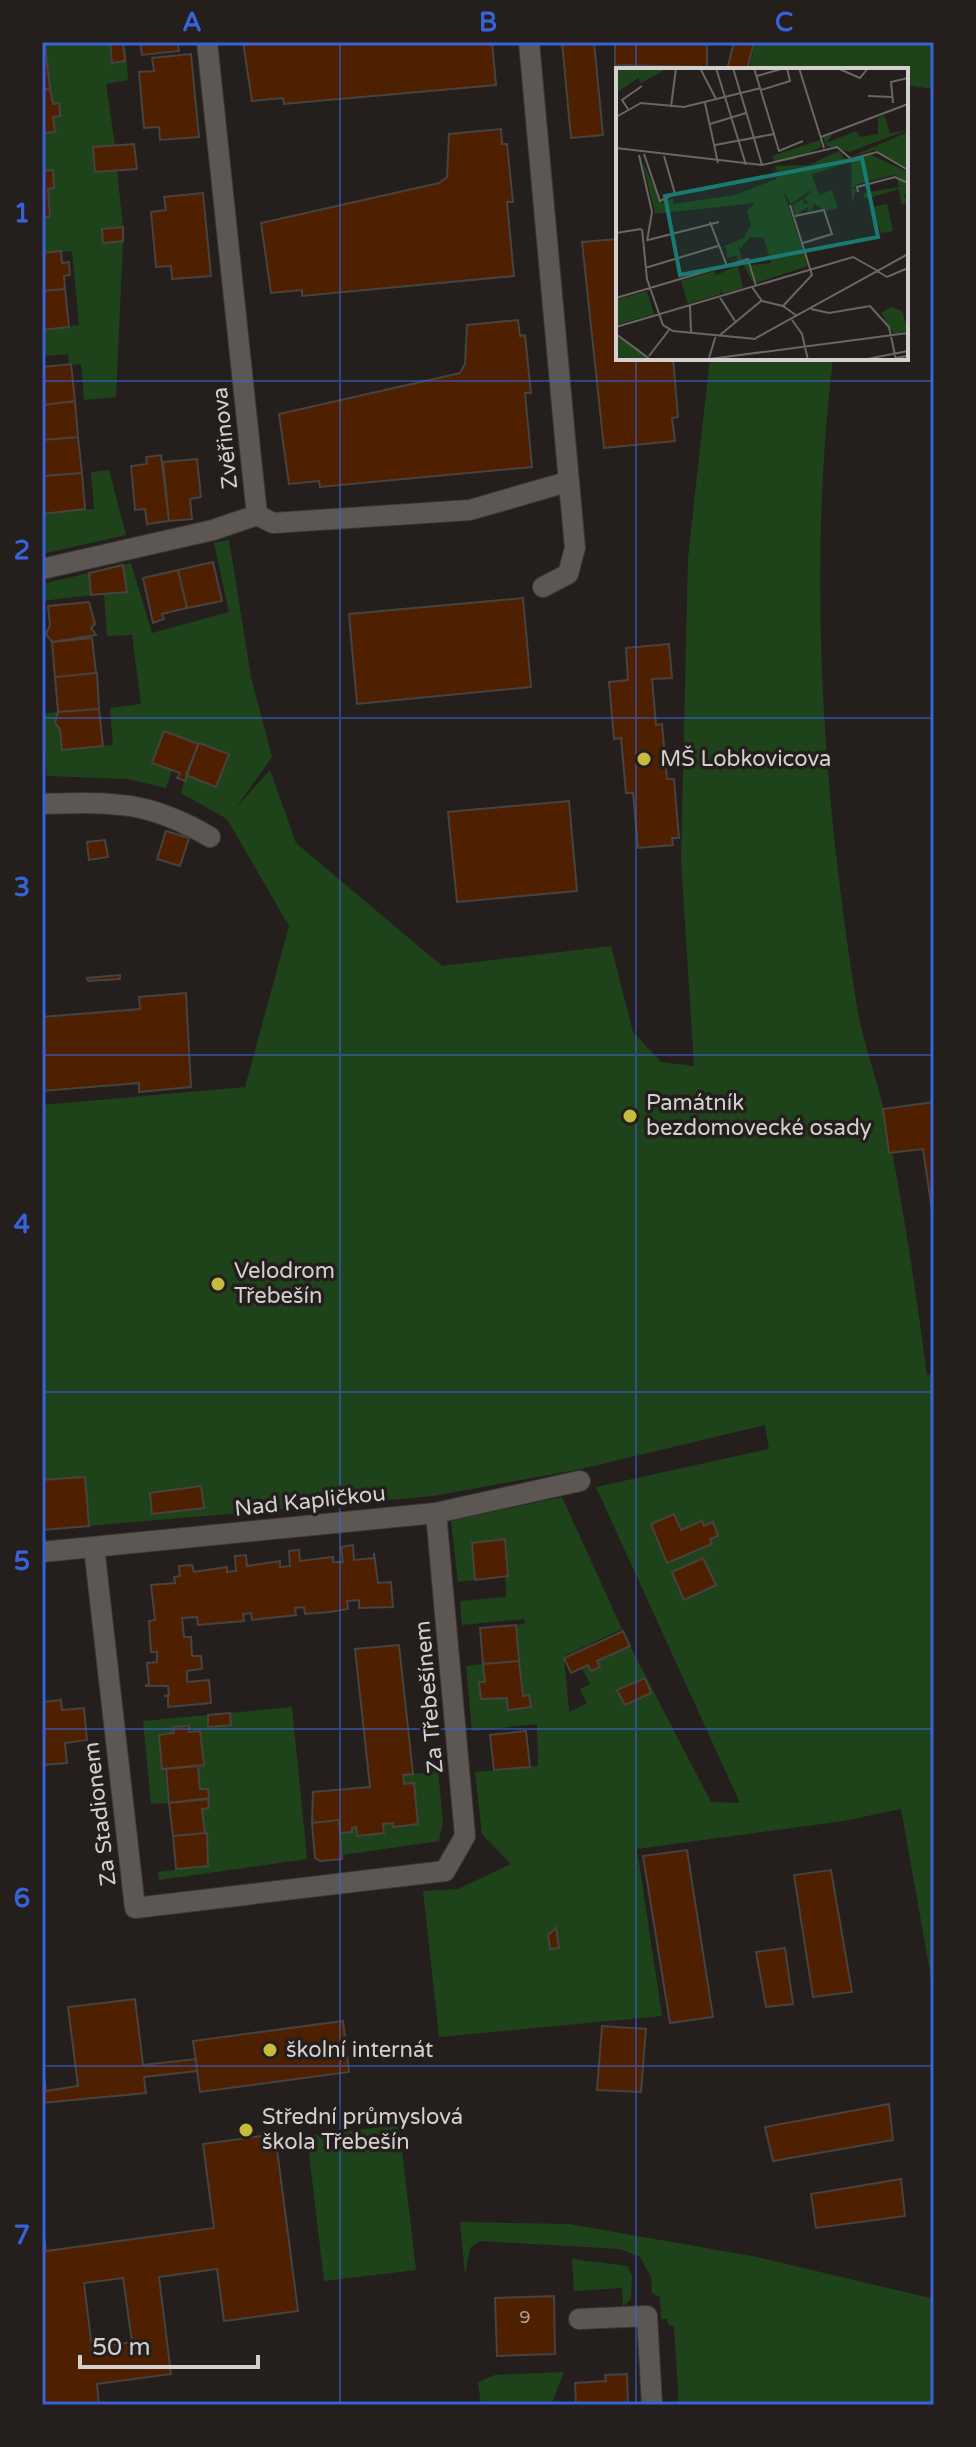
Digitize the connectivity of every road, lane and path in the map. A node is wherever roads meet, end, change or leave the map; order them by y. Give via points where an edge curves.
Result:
1 (207, 42) edge
2 (529, 42) edge
3 (567, 482) junction
4 (257, 515) junction
5 (42, 569) edge
6 (543, 587) dead end
7 (42, 804) edge
8 (210, 837) dead end
9 (580, 1481) dead end
10 (436, 1513) junction
11 (94, 1547) junction
12 (42, 1552) edge
13 (445, 1871) joint
14 (579, 2319) dead end
15 (652, 2405) edge

1 - 4 street, Zvěřinova
2 - 3 street
3 - 4 street, Zvěřinova via 470,510 273,523
3 - 6 street via 575,548 568,574
4 - 5 street
7 - 8 street via 116,802 177,818
9 - 10 street, Nad Kapličkou
10 - 11 street, Nad Kapličkou
10 - 13 street, Za Třebešínem via 465,1836
11 - 12 street, Nad Kapličkou
11 - 13 street, Za Stadionem via 135,1908
14 - 15 street via 647,2316

